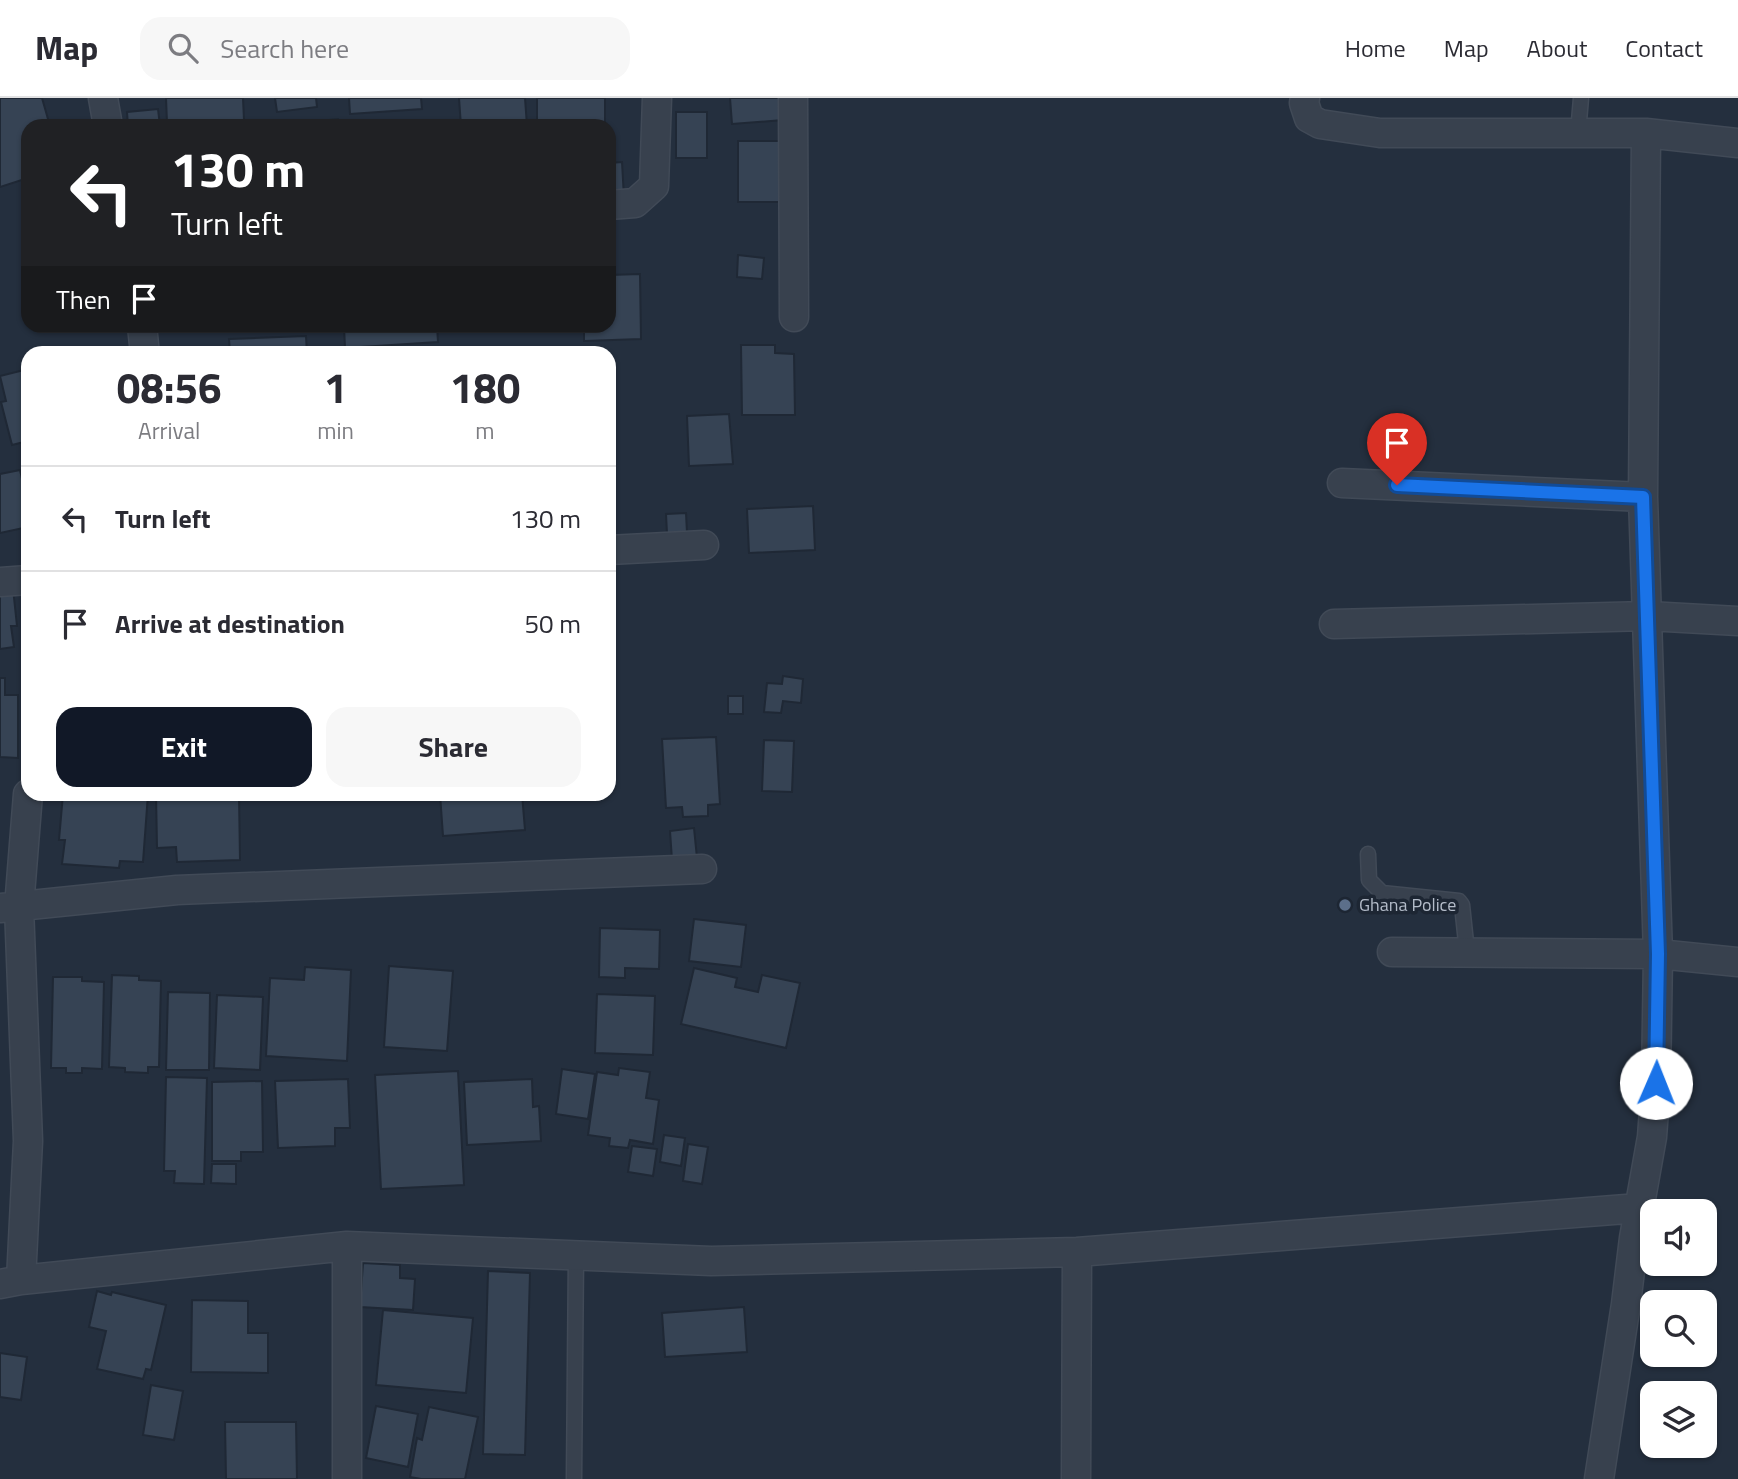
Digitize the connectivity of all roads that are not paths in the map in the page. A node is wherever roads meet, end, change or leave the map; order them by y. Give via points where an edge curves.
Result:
1 (103, 98) edge
2 (657, 98) edge
3 (793, 98) edge
4 (1305, 98) edge
5 (1581, 98) edge
6 (106, 119) edge
7 (1578, 133) junction
8 (1646, 133) junction
9 (1738, 143) edge
10 (616, 205) edge
11 (794, 317) dead end
12 (1342, 483) dead end
13 (1643, 497) junction
14 (704, 545) dead end
15 (616, 550) edge
16 (21, 580) edge
17 (0, 582) edge
18 (1648, 616) junction
19 (1738, 621) edge
20 (1334, 624) dead end
21 (27, 801) edge
22 (1368, 854) dead end
23 (702, 869) dead end
24 (9, 908) edge
25 (1392, 951) dead end
26 (1467, 952) junction
27 (1658, 954) junction
28 (1738, 962) edge
29 (1639, 1208) junction
30 (347, 1246) junction
31 (1077, 1252) junction
32 (576, 1255) junction
33 (11, 1282) edge
34 (346, 1479) edge
35 (574, 1479) edge
36 (1076, 1479) edge
37 (1600, 1479) edge

1 - 6 street
2 - 10 street via 654,186 635,204
3 - 11 street
4 - 7 street via 1309,118 1320,124 1380,133
5 - 7 lane
7 - 8 street
8 - 9 street
8 - 13 street
12 - 13 street
13 - 18 street
14 - 15 street
16 - 17 street
18 - 19 street
18 - 20 street
18 - 27 street
21 - 24 street
22 - 26 lane via 1369,880 1382,893 1459,901
23 - 24 street via 177,890
24 - 33 street via 28,1141
25 - 26 street
26 - 27 street
27 - 28 street
27 - 29 street via 1654,1110
29 - 31 street
29 - 37 street
30 - 32 street
30 - 33 street
30 - 34 street
31 - 32 street via 711,1261
31 - 36 street
32 - 35 lane

